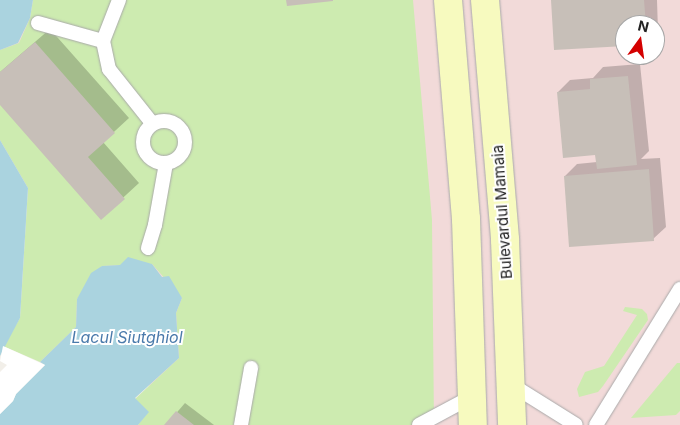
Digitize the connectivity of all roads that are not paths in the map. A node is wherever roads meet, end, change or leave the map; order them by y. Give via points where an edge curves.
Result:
1 (120, 0) edge
2 (448, 0) edge
3 (485, 0) edge
4 (38, 23) dead end
5 (103, 41) junction
6 (152, 123) junction
7 (166, 163) junction
8 (148, 248) dead end
9 (680, 290) edge
10 (251, 368) dead end
11 (512, 385) junction
12 (473, 396) junction
13 (241, 425) edge
14 (419, 425) edge
15 (474, 425) edge
16 (512, 425) edge
17 (576, 425) edge
18 (596, 425) edge

1 - 5 lane
2 - 12 main road via 466,219
3 - 11 main road, Bulevardul Mamaia via 505,240
4 - 5 lane
5 - 6 lane via 109,70
6 - 7 lane via 144,135 144,149 152,160
6 - 7 lane via 166,120 183,131 183,152 179,158
7 - 8 lane
9 - 18 lane
10 - 13 lane
11 - 16 main road, Bulevardul Mamaia
11 - 17 lane
12 - 14 lane
12 - 15 main road

